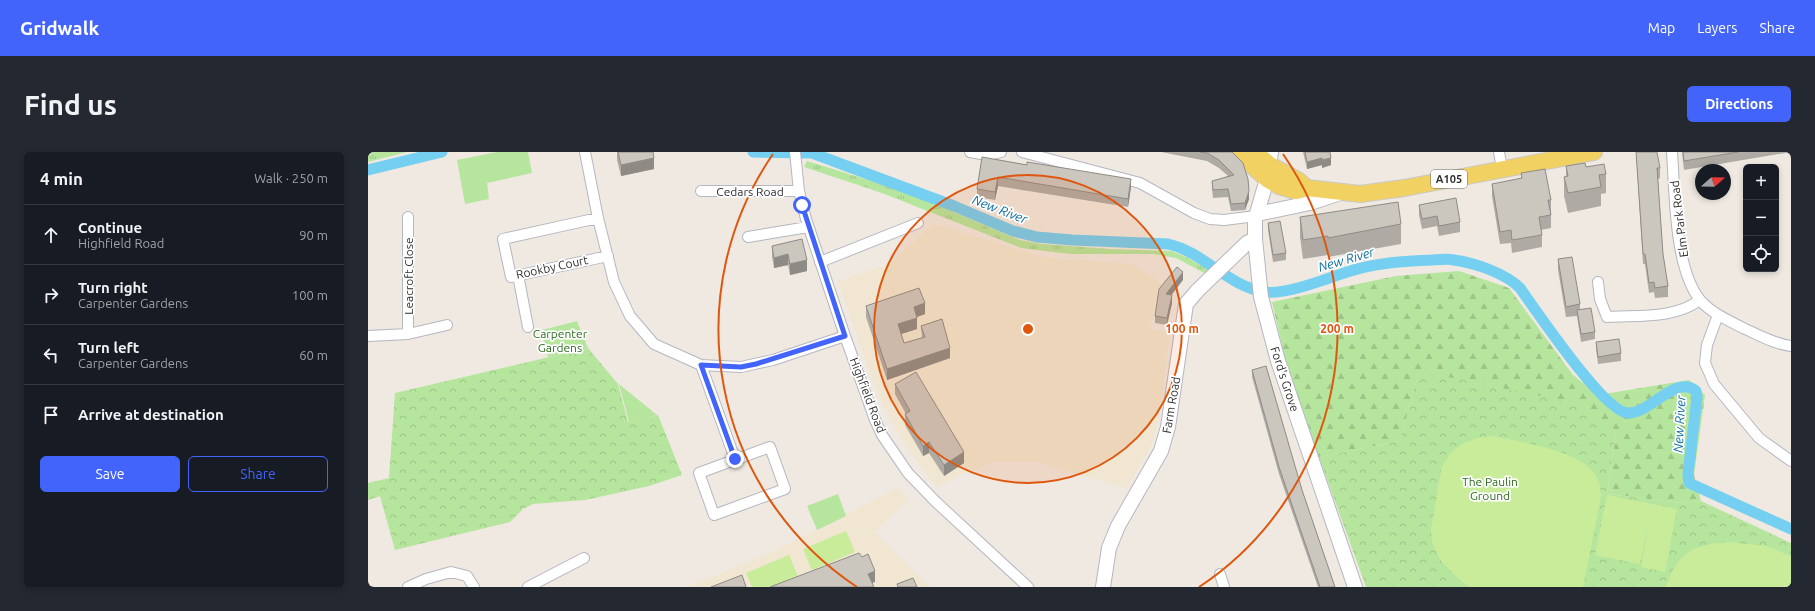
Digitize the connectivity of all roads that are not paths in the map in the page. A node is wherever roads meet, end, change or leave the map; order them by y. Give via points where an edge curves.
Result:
1 (585, 152) edge
2 (970, 152) edge
3 (1001, 152) edge
4 (1022, 152) edge
5 (1237, 152) edge
6 (1255, 152) edge
7 (1499, 152) edge
8 (1672, 152) edge
9 (1585, 153) edge
10 (795, 155) edge
11 (1269, 165) edge
12 (1502, 169) junction
13 (799, 190) junction
14 (701, 191) dead end
15 (1340, 193) junction
16 (1256, 215) junction
17 (408, 217) dead end
18 (598, 218) junction
19 (918, 223) dead end
20 (808, 227) junction
21 (748, 237) dead end
22 (1255, 239) junction
23 (608, 256) junction
24 (820, 262) junction
25 (518, 275) junction
26 (1598, 282) dead end
27 (1700, 300) junction
28 (1718, 315) junction
29 (447, 325) dead end
30 (528, 327) dead end
31 (408, 334) junction
32 (368, 336) edge
33 (845, 336) junction
34 (1791, 346) edge
35 (701, 365) junction
36 (735, 459) junction
37 (1791, 461) edge
38 (584, 558) dead end
39 (1220, 574) dead end
40 (408, 587) edge
41 (474, 587) edge
42 (528, 587) edge
43 (1028, 587) edge
44 (1103, 587) edge
45 (1224, 587) edge
46 (1355, 587) edge

1 - 18 street
2 - 3 street via 986,155
4 - 16 street via 1140,183 1210,219 1224,220
5 - 11 main road, A105
6 - 11 main road, A105
7 - 12 street
8 - 27 street, Elm Park Road via 1681,253 1690,282
9 - 12 main road, A105
10 - 13 street, Highfield Road
11 - 15 main road, A105 via 1307,188
11 - 16 street, Ford's Grove
12 - 15 main road, A105 via 1375,193
13 - 14 street, Cedars Road
13 - 20 street, Highfield Road
15 - 16 street via 1310,203
16 - 22 street, Ford's Grove
17 - 31 street, Leacroft Close
18 - 23 street
18 - 25 street, Rookby Court via 503,239 511,277
19 - 24 street
20 - 21 street
20 - 24 street, Highfield Road
22 - 44 street, Farm Road via 1247,242 1186,304 1168,427 1161,451 1118,526 1109,548
22 - 46 street, Ford's Grove via 1260,290 1278,361
23 - 25 street, Rookby Court
23 - 35 street via 614,282 635,322 654,344
24 - 33 street, Highfield Road
25 - 30 street
26 - 27 street via 1600,299 1608,317 1674,313
27 - 28 street, Elm Park Road
28 - 34 street, Elm Park Road via 1779,345
28 - 37 street via 1706,345 1705,363 1714,384 1759,438
29 - 31 street
31 - 32 street
33 - 35 street via 756,364 741,367
33 - 43 street, Highfield Road via 875,420 908,474
35 - 36 street
36 - 36 street via 770,447 785,489 714,515 698,473
38 - 42 street
39 - 45 street
40 - 41 street via 451,572 467,576

